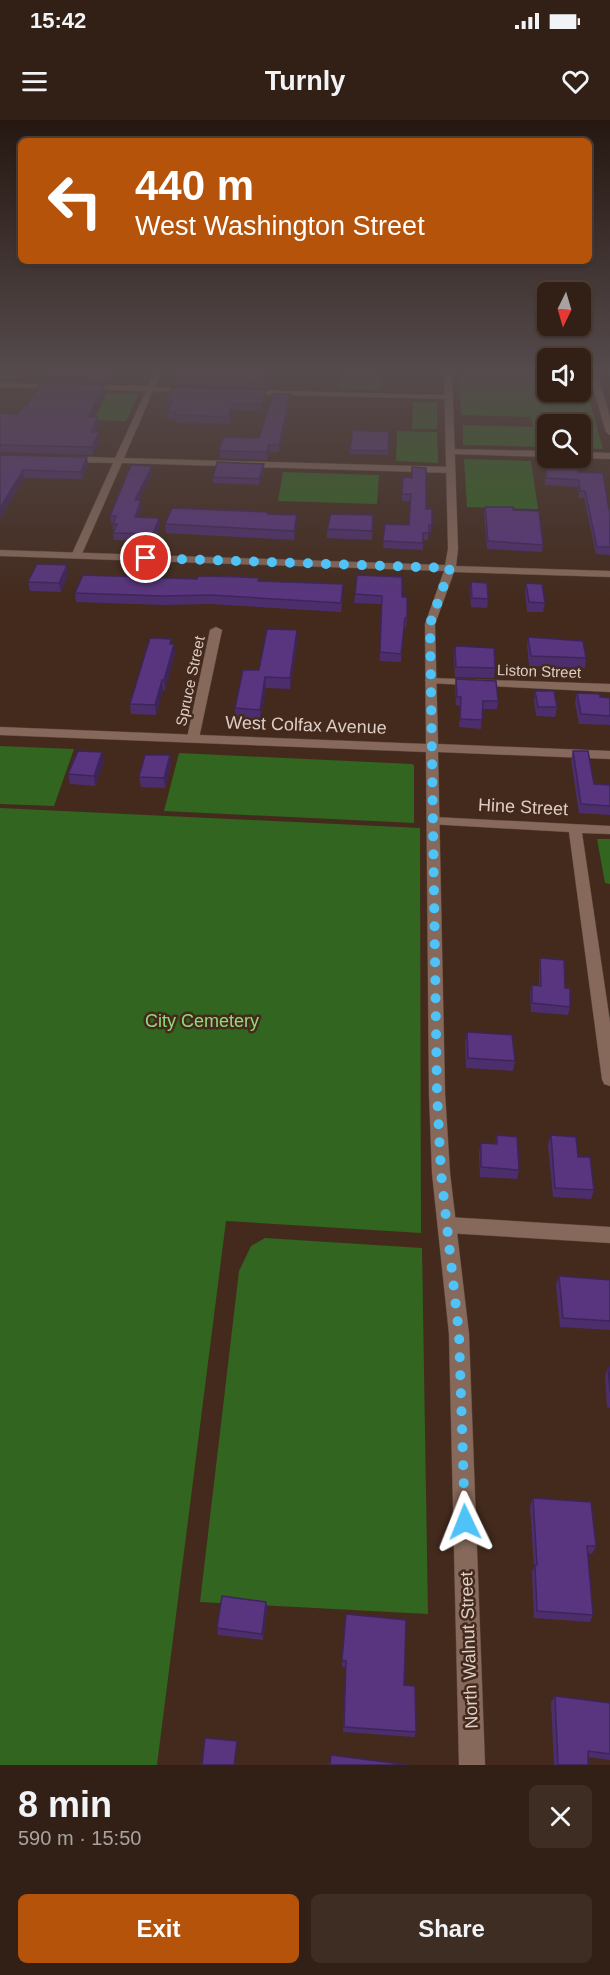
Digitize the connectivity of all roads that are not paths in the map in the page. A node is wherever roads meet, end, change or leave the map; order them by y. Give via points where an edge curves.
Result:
1 (124, 449) edge
2 (450, 451) joint
3 (537, 454) edge
4 (591, 455) edge
5 (610, 456) edge
6 (55, 458) edge
7 (119, 460) junction
8 (451, 470) junction
9 (0, 553) edge
10 (76, 556) junction
11 (450, 568) junction
12 (610, 574) edge
13 (216, 630) dead end
14 (431, 681) junction
15 (610, 688) edge
16 (0, 731) edge
17 (193, 738) junction
18 (432, 748) junction
19 (610, 755) edge
20 (434, 821) junction
21 (575, 828) junction
22 (610, 830) edge
23 (610, 1079) edge
24 (447, 1225) junction
25 (610, 1235) edge
26 (472, 1765) edge

1 - 7 street
2 - 3 street
2 - 8 street, North Walnut Street
4 - 5 street
6 - 7 street
7 - 8 street
7 - 10 street
8 - 11 street, North Walnut Street
9 - 10 street
10 - 11 street
11 - 12 street
11 - 14 street, North Walnut Street via 430,624
13 - 17 street, Spruce Street
14 - 15 street, Liston Street
14 - 18 street, North Walnut Street
16 - 17 street, West Colfax Avenue
17 - 18 street, West Colfax Avenue
18 - 19 street, West Colfax Avenue
18 - 20 street, North Walnut Street
20 - 21 street, Hine Street
20 - 24 street, North Walnut Street via 437,1093
21 - 22 street, Hine Street
21 - 23 street
24 - 25 street
24 - 26 street, North Walnut Street via 459,1334

